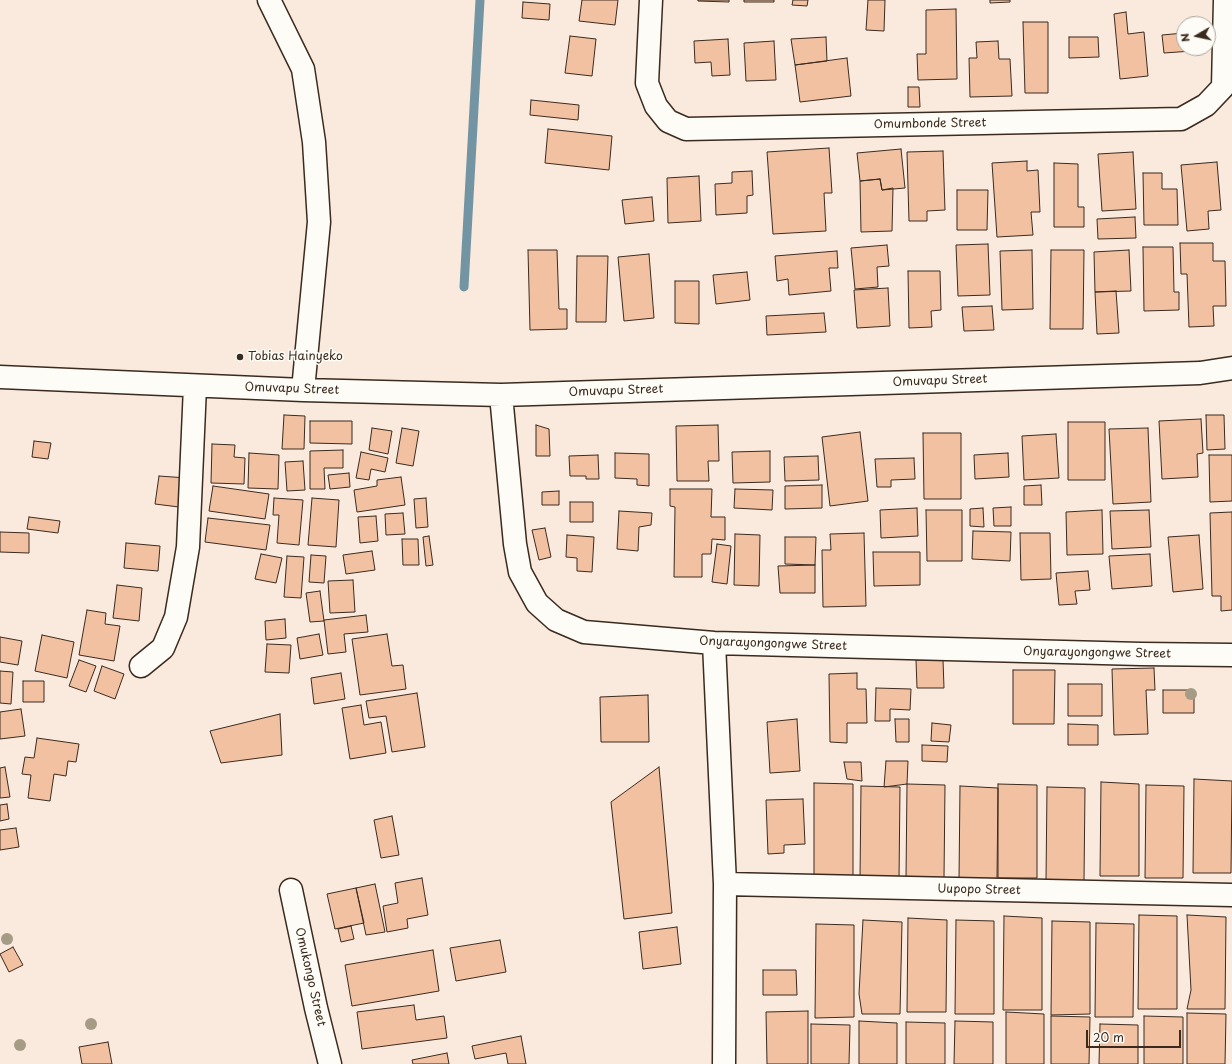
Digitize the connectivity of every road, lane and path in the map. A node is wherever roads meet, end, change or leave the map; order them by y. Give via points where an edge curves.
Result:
1 (269, 0) edge
2 (650, 0) edge
3 (1225, 0) edge
4 (1232, 368) edge
5 (0, 377) edge
6 (195, 386) junction
7 (303, 390) junction
8 (501, 395) junction
9 (714, 643) junction
10 (1232, 655) edge
11 (141, 666) dead end
12 (726, 884) junction
13 (291, 890) dead end
14 (1232, 895) edge
15 (330, 1064) edge
16 (724, 1064) edge

1 - 7 street via 303,69 314,142 319,222
2 - 3 street, Omumbonde Street via 647,83 656,106 668,121 686,129 1181,119 1206,106 1223,87
4 - 8 street, Omuvapu Street via 1200,373
5 - 6 street, Omuvapu Street
6 - 7 street, Omuvapu Street
6 - 11 street via 188,547 176,617 163,648
7 - 8 street, Omuvapu Street
8 - 9 street, Onyarayongongwe Street via 515,544 520,572 537,603 556,620 584,632
9 - 10 street, Onyarayongongwe Street
9 - 12 street
12 - 14 street, Uupopo Street
12 - 16 street
13 - 15 street, Omukongo Street

